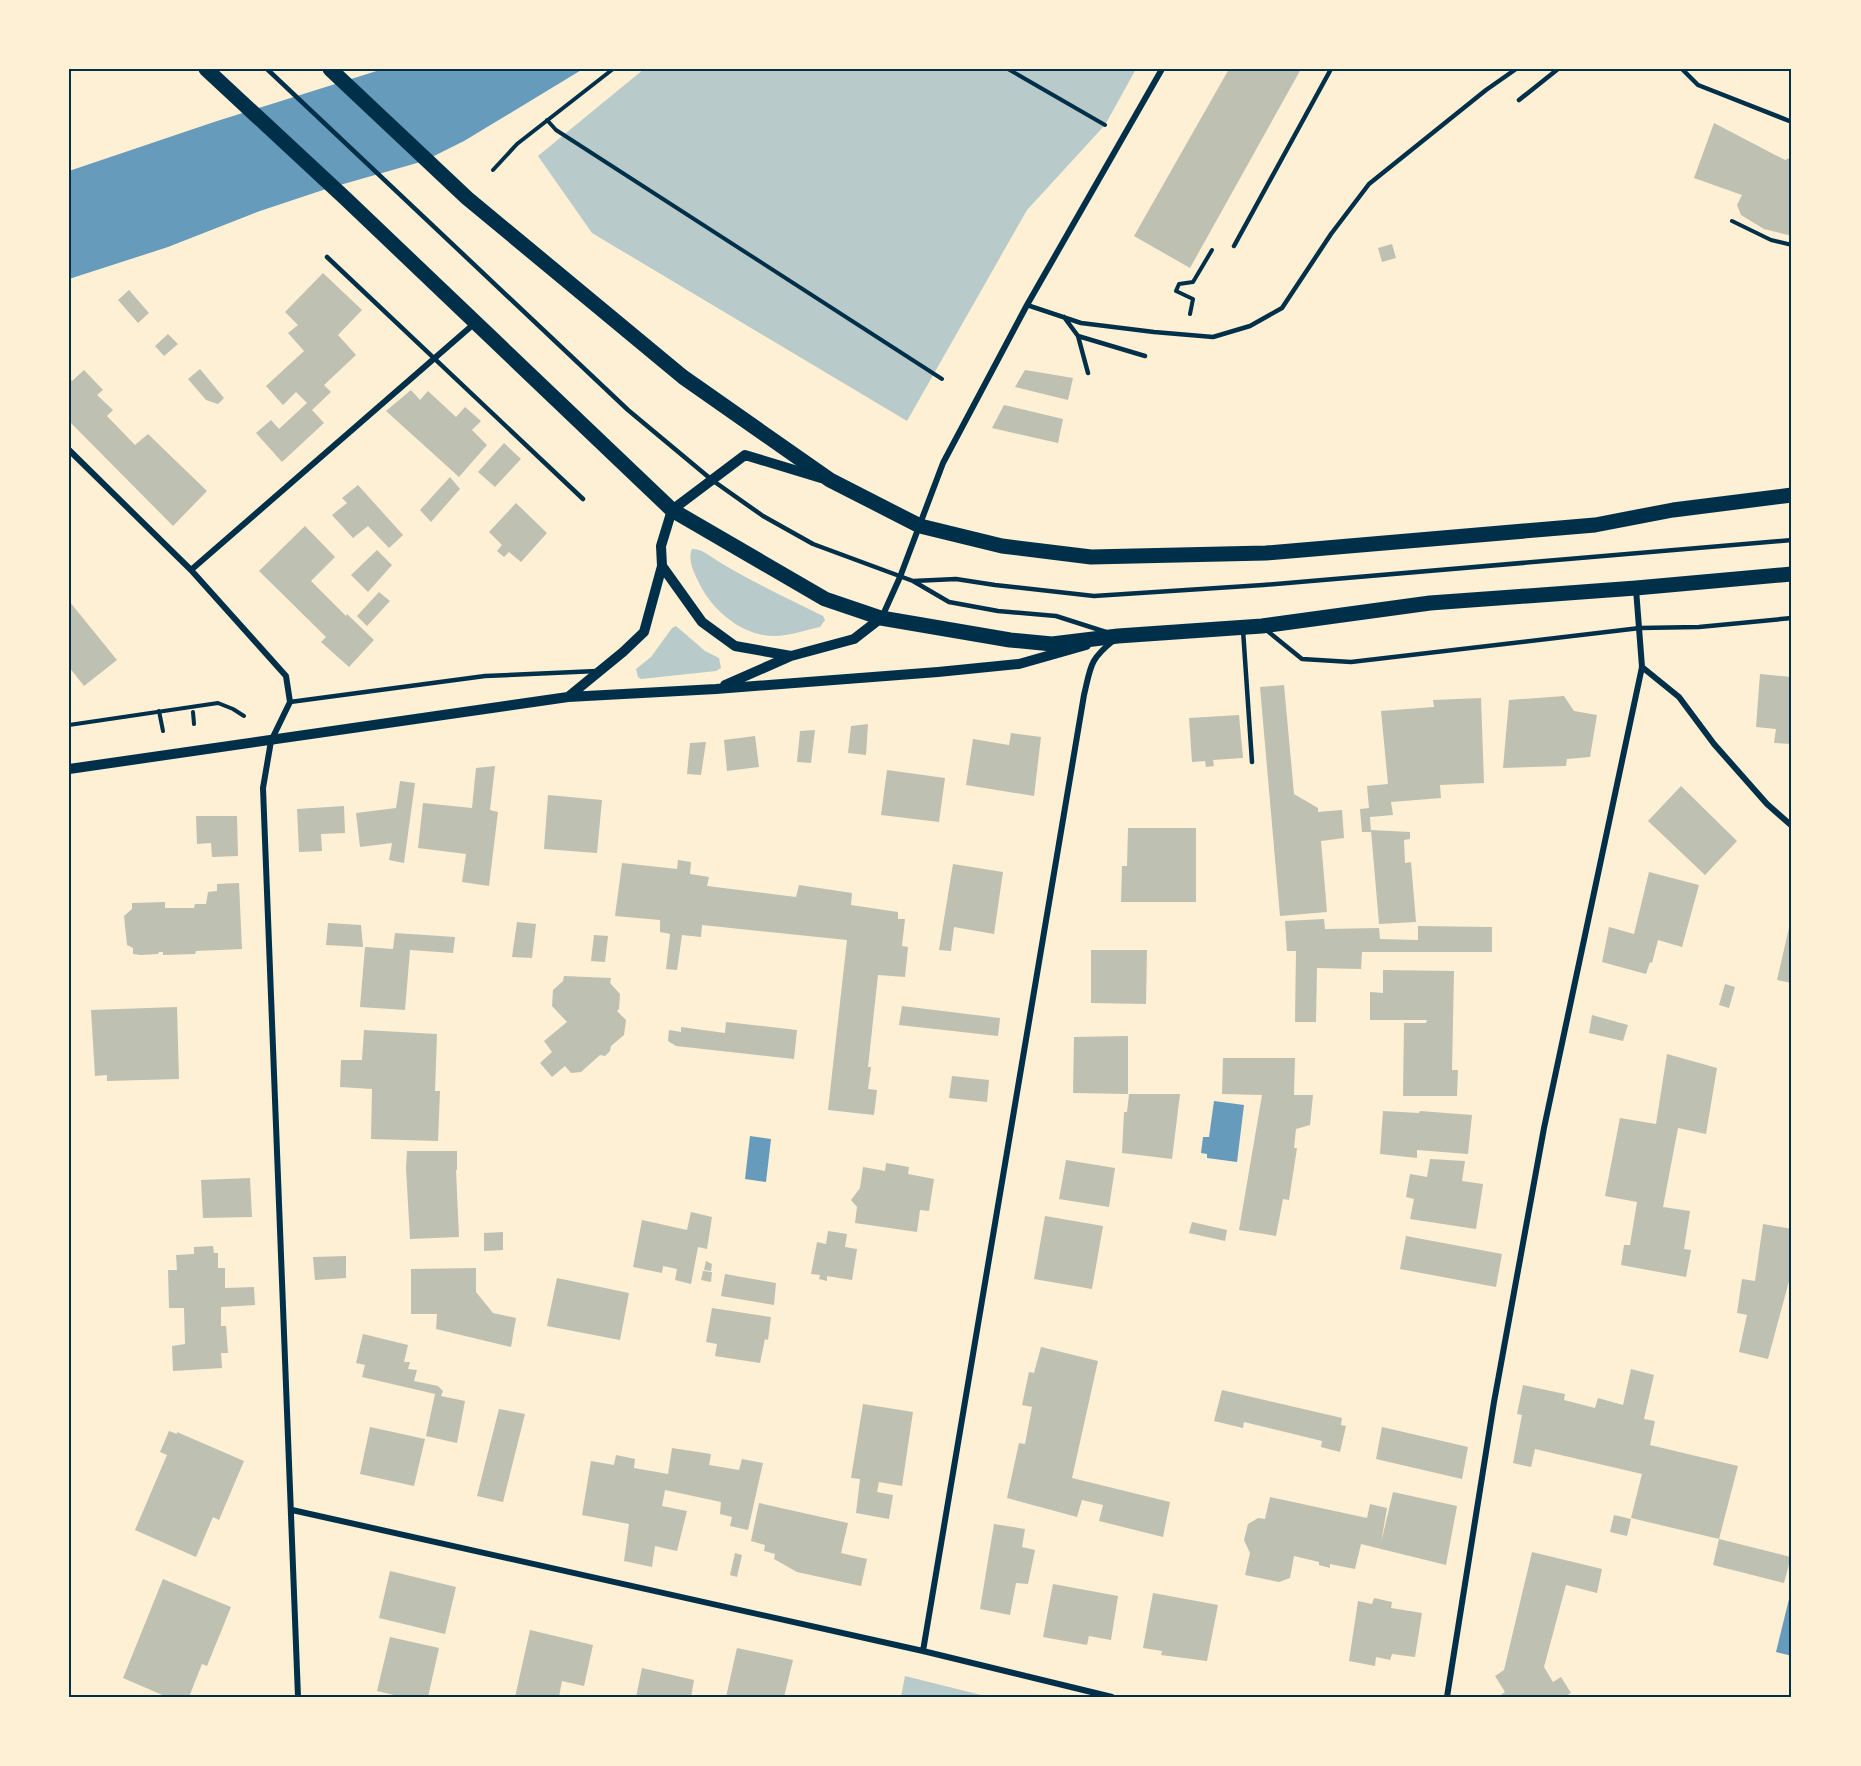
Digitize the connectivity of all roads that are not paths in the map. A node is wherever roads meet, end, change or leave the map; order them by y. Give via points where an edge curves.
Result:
1 (206, 69) edge
2 (267, 69) edge
3 (330, 69) edge
4 (1162, 69) edge
5 (1331, 69) edge
6 (1516, 69) edge
7 (1558, 69) edge
8 (1682, 69) edge
9 (1519, 100) dead end
10 (1792, 122) edge
11 (1234, 246) dead end
12 (327, 257) dead end
13 (1027, 305) junction
14 (1063, 317) junction
15 (475, 323) junction
16 (1078, 336) junction
17 (1145, 356) dead end
18 (434, 359) junction
19 (1088, 373) dead end
20 (69, 450) edge
21 (712, 480) junction
22 (830, 480) junction
23 (1792, 495) edge
24 (583, 499) dead end
25 (672, 510) junction
26 (920, 526) junction
27 (1792, 540) edge
28 (662, 566) junction
29 (191, 570) junction
30 (1792, 574) edge
31 (900, 577) junction
32 (913, 581) junction
33 (1636, 588) junction
34 (881, 618) junction
35 (1792, 618) edge
36 (1262, 626) junction
37 (1243, 628) junction
38 (1640, 628) junction
39 (1118, 636) junction
40 (791, 656) junction
41 (1642, 667) junction
42 (600, 671) junction
43 (716, 689) junction
44 (568, 697) junction
45 (290, 702) junction
46 (270, 741) junction
47 (1252, 762) dead end
48 (69, 769) edge
49 (1792, 826) edge
50 (291, 1510) junction
51 (922, 1651) junction
52 (298, 1697) edge
53 (1112, 1697) edge
54 (1447, 1697) edge

1 - 15 main road
2 - 21 lane via 628,410
3 - 22 main road via 467,198 683,377
4 - 13 street
5 - 11 lane
6 - 14 lane via 1369,184 1282,308 1250,326 1213,337 1081,323
7 - 9 lane
8 - 10 lane via 1698,85
12 - 18 lane
13 - 14 lane
13 - 26 street via 943,464
14 - 16 lane
15 - 18 street
15 - 25 main road
16 - 17 lane
16 - 19 lane
18 - 24 lane
18 - 29 street
20 - 29 street
21 - 22 street via 745,455
21 - 25 street
21 - 31 lane via 763,516 813,544
22 - 26 main road
23 - 26 main road via 1673,510 1595,525 1266,553 1091,557 1002,546
25 - 28 street via 661,546
25 - 34 main road via 825,599
26 - 31 street
27 - 32 lane via 1094,596 956,579
28 - 40 street via 702,622 735,646
28 - 42 street via 644,632
29 - 45 street via 286,676
30 - 33 main road
31 - 32 lane
31 - 34 street
32 - 39 lane via 949,602 1056,616
33 - 36 main road via 1430,603
33 - 38 street
34 - 39 main road via 1052,644
34 - 40 street via 854,639
35 - 38 lane
36 - 37 main road
36 - 38 lane via 1302,659 1351,662
37 - 39 main road
37 - 47 lane
38 - 41 street
39 - 43 street via 1019,664
39 - 51 street via 1097,654 1084,695
40 - 43 street
41 - 49 street via 1679,698 1767,804
41 - 54 street via 1544,1128 1494,1401
42 - 44 street
42 - 45 lane via 485,676
43 - 44 street
44 - 46 street
45 - 46 street
46 - 48 street
46 - 50 street via 264,788
50 - 51 street
50 - 52 street
51 - 53 street

